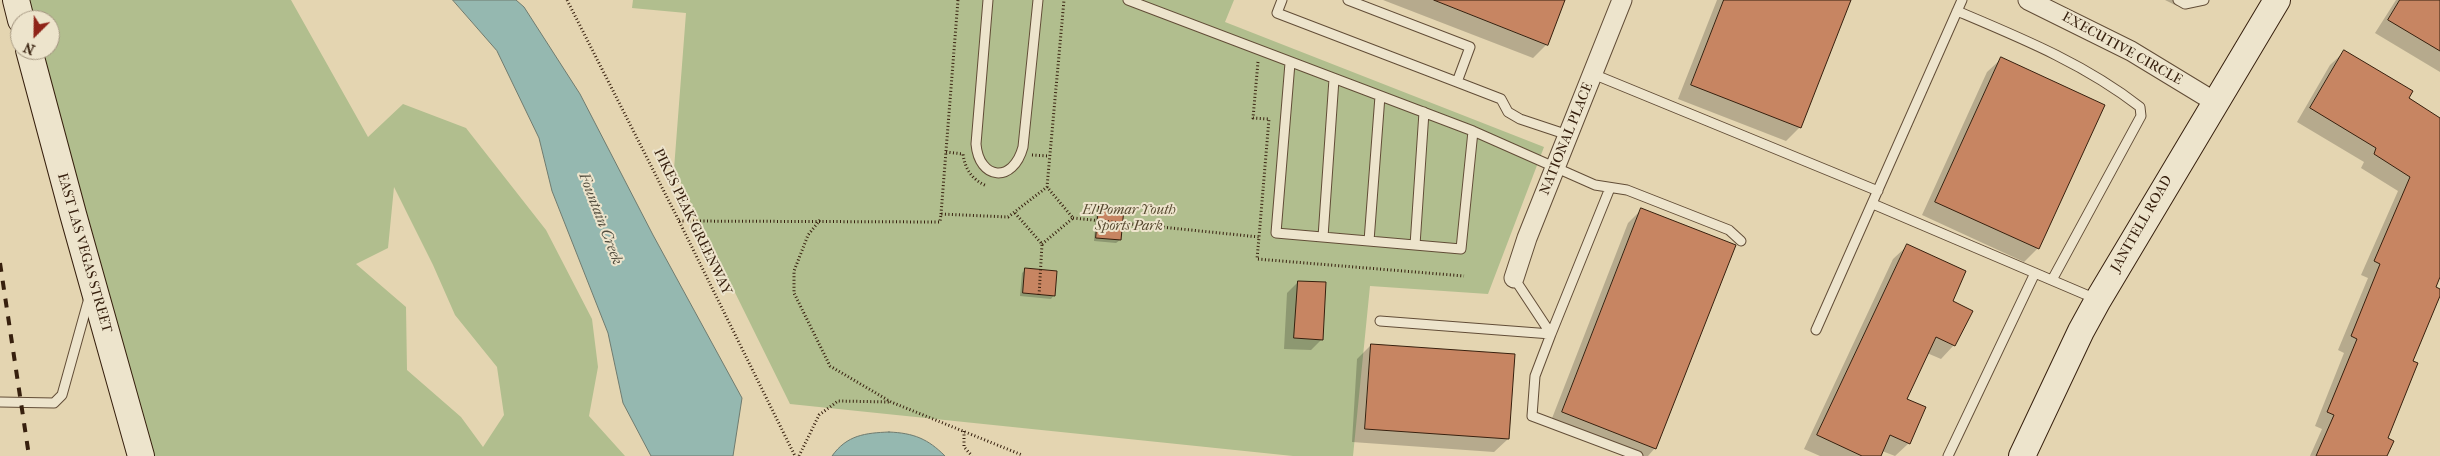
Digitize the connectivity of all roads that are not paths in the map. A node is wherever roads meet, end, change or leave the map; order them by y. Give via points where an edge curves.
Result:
1 (988, 0) edge
2 (1038, 0) edge
3 (1128, 0) edge
4 (1282, 0) edge
5 (1348, 0) edge
6 (1622, 0) edge
7 (1962, 0) edge
8 (2178, 0) edge
9 (2204, 0) edge
10 (2277, 0) edge
11 (2031, 1) edge
12 (1957, 11) junction
13 (32, 60) edge
14 (1290, 62) junction
15 (1593, 74) junction
16 (1334, 79) junction
17 (1457, 82) junction
18 (1380, 96) junction
19 (2215, 102) junction
20 (1424, 112) junction
21 (1473, 130) junction
22 (1568, 135) junction
23 (1556, 166) junction
24 (1610, 188) junction
25 (1878, 191) junction
26 (1873, 204) junction
27 (1323, 238) junction
28 (1740, 241) dead end
29 (1369, 242) junction
30 (1415, 246) junction
31 (2035, 273) junction
32 (1514, 278) joint
33 (2052, 280) junction
34 (93, 283) junction
35 (2098, 300) junction
36 (1380, 321) dead end
37 (1816, 330) dead end
38 (1551, 334) junction
39 (0, 402) edge
40 (141, 456) edge
41 (1638, 456) edge
42 (1948, 456) edge
43 (2022, 456) edge

1 - 2 lane via 976,144 982,163 999,173 1008,172 1015,166 1023,147
3 - 14 lane
4 - 17 lane via 1277,13
5 - 17 lane via 1470,47
6 - 15 street, NATIONAL PLACE
7 - 12 lane
8 - 9 lane via 2185,4
10 - 19 street, JANITELL ROAD
11 - 19 street, EXECUTIVE CIRCLE via 2131,51
12 - 25 lane
12 - 33 lane via 2084,69 2140,107 2141,116
13 - 34 street, EAST LAS VEGAS STREET
14 - 16 lane
14 - 27 lane via 1276,233
15 - 22 street, NATIONAL PLACE
15 - 25 lane
16 - 18 lane
16 - 27 lane
17 - 22 lane via 1501,99 1508,112 1520,118
18 - 20 lane
18 - 29 lane
19 - 35 street, JANITELL ROAD
20 - 21 lane
20 - 30 lane
21 - 23 lane
21 - 30 lane via 1461,250
22 - 23 street, NATIONAL PLACE
23 - 24 lane via 1595,185
23 - 32 street, NATIONAL PLACE
24 - 28 lane via 1627,190 1729,230
24 - 38 lane
25 - 26 lane
26 - 31 lane
26 - 37 lane
27 - 29 lane
29 - 30 lane
31 - 33 lane
31 - 42 lane
32 - 38 lane
33 - 35 lane
34 - 39 lane via 62,395 54,403
34 - 40 street, EAST LAS VEGAS STREET
35 - 43 street, JANITELL ROAD
36 - 38 lane
38 - 41 lane via 1535,376 1532,416

